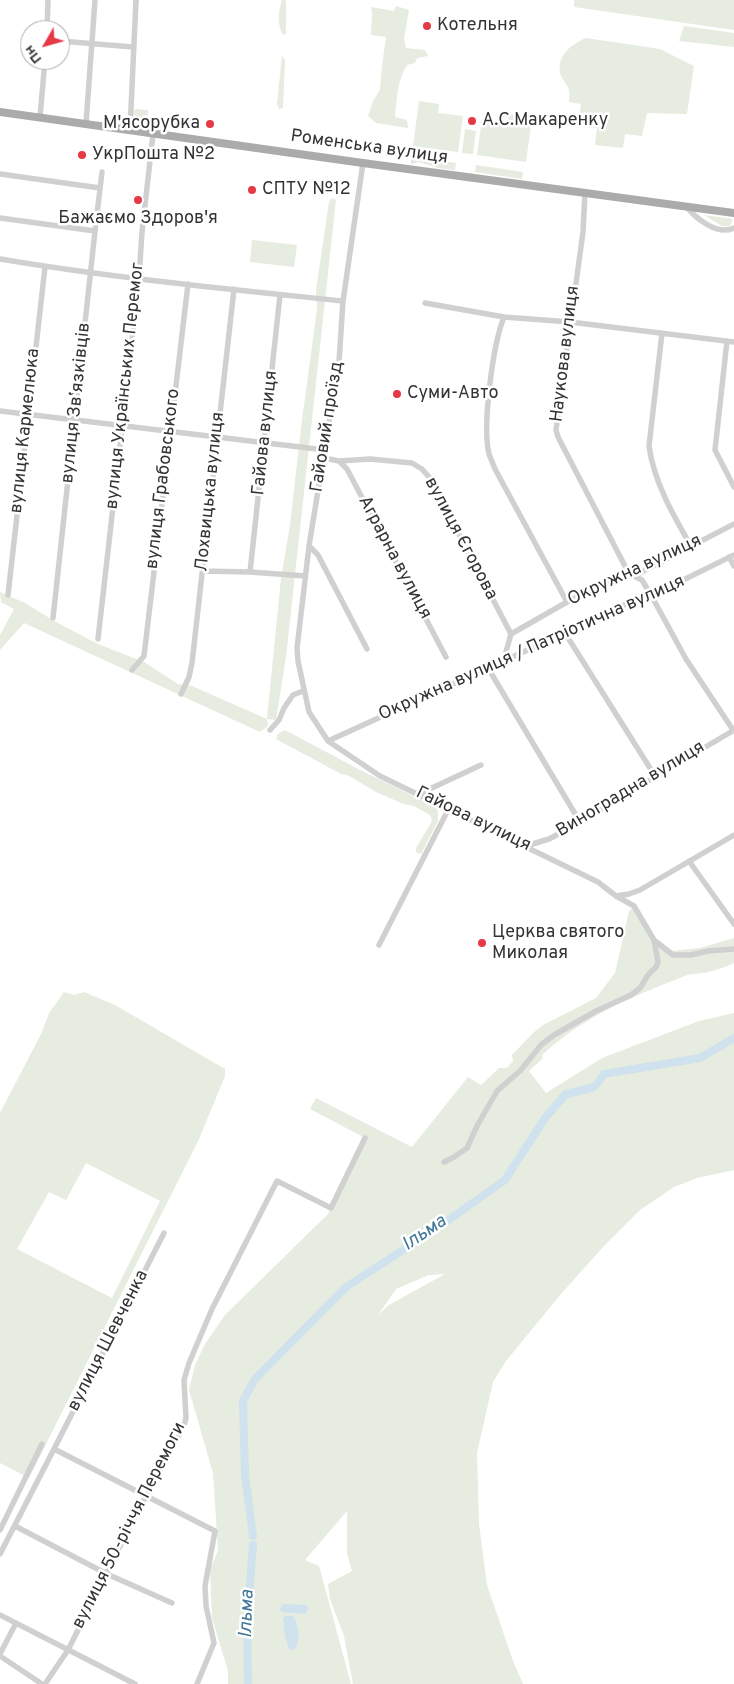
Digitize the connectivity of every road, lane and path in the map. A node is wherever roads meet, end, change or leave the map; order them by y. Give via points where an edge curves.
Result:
1 (48, 0) edge
2 (95, 0) edge
3 (136, 0) edge
4 (47, 20) edge
5 (70, 42) edge
6 (92, 43) junction
7 (133, 47) junction
8 (44, 70) edge
9 (0, 112) edge
10 (40, 117) junction
11 (86, 124) junction
12 (130, 130) junction
13 (153, 134) junction
14 (363, 163) junction
15 (102, 172) dead end
16 (0, 174) edge
17 (100, 188) junction
18 (585, 192) junction
19 (686, 206) junction
20 (734, 213) edge
21 (0, 218) edge
22 (734, 228) edge
23 (95, 231) junction
24 (0, 260) edge
25 (45, 267) junction
26 (91, 272) junction
27 (139, 278) junction
28 (188, 284) junction
29 (234, 289) junction
30 (280, 295) junction
31 (343, 301) junction
32 (425, 303) dead end
33 (504, 316) junction
34 (570, 322) junction
35 (662, 333) junction
36 (727, 341) junction
37 (734, 342) edge
38 (0, 411) edge
39 (28, 414) junction
40 (74, 420) junction
41 (122, 425) junction
42 (170, 431) junction
43 (216, 437) junction
44 (265, 444) junction
45 (325, 450) junction
46 (324, 458) junction
47 (339, 461) junction
48 (734, 487) edge
49 (734, 524) edge
50 (309, 546) junction
51 (690, 546) junction
52 (731, 556) edge
53 (734, 566) edge
54 (203, 571) junction
55 (250, 572) junction
56 (305, 576) junction
57 (634, 576) junction
58 (649, 592) junction
59 (8, 595) dead end
60 (567, 602) junction
61 (53, 618) dead end
62 (565, 633) junction
63 (511, 634) junction
64 (98, 639) dead end
65 (367, 649) dead end
66 (446, 657) dead end
67 (508, 659) junction
68 (488, 668) junction
69 (132, 670) dead end
70 (303, 691) junction
71 (181, 694) dead end
72 (270, 730) dead end
73 (734, 730) edge
74 (328, 741) junction
75 (481, 765) dead end
76 (655, 776) junction
77 (419, 794) junction
78 (449, 808) junction
79 (580, 822) junction
80 (734, 835) edge
81 (526, 846) junction
82 (689, 861) junction
83 (616, 896) junction
84 (734, 924) edge
85 (654, 940) junction
86 (379, 945) dead end
87 (734, 949) edge
88 (365, 1138) dead end
89 (444, 1162) dead end
90 (164, 1233) dead end
91 (42, 1444) dead end
92 (54, 1449) junction
93 (146, 1497) junction
94 (14, 1526) junction
95 (0, 1530) edge
96 (0, 1554) edge
97 (106, 1574) junction
98 (172, 1603) dead end
99 (0, 1616) edge
100 (16, 1623) junction
101 (68, 1650) junction
102 (0, 1655) edge
103 (44, 1684) edge
104 (135, 1684) edge
105 (197, 1684) edge

1 - 4 street
2 - 6 street
3 - 7 street
5 - 6 street
6 - 7 street
6 - 11 street
7 - 12 street
8 - 10 street
9 - 10 main road, Роменська вулиця
10 - 11 main road, Роменська вулиця
11 - 12 main road, Роменська вулиця
12 - 13 main road, Роменська вулиця
13 - 14 main road, Роменська вулиця
13 - 27 street, вулиця Українських Перемог
14 - 18 main road, Роменська вулиця
14 - 31 street, Гайовий проїзд
15 - 17 street, вулиця Звʼязківців
16 - 17 street
17 - 23 street, вулиця Звʼязківців
18 - 19 main road, Роменська вулиця
18 - 34 street, Наукова вулиця via 583,232
19 - 20 main road, Роменська вулиця
19 - 22 street via 697,218 712,226 727,231
21 - 23 street
23 - 26 street, вулиця Звʼязківців
24 - 25 street
25 - 26 street
25 - 39 street, вулиця Кармелюка
26 - 27 street
26 - 40 street, вулиця Звʼязківців
27 - 28 street
27 - 41 street, вулиця Українських Перемог
28 - 29 street
28 - 42 street, вулиця Грабовського
29 - 30 street
29 - 43 street, Лохвицька вулиця
30 - 31 street
30 - 44 street, Гайова вулиця
31 - 45 street, Гайовий проїзд via 339,362
32 - 33 street
33 - 34 street
33 - 60 street via 496,340 492,376 489,453
34 - 35 street
34 - 57 street, Наукова вулиця via 557,422 558,437 626,568
35 - 36 street
35 - 51 street via 649,446 661,487
36 - 37 street
36 - 48 street via 715,450
38 - 39 street
39 - 40 street
39 - 59 street, вулиця Кармелюка
40 - 41 street
40 - 61 street, вулиця Звʼязківців
41 - 42 street
41 - 64 street, вулиця Українських Перемог
42 - 43 street
42 - 69 street, вулиця Грабовського via 144,656
43 - 44 street
43 - 54 street, Лохвицька вулиця
44 - 45 street
44 - 55 street, Гайова вулиця
45 - 46 street, Гайовий проїзд
46 - 47 street
46 - 50 street, Гайовий проїзд
47 - 63 street, вулиця Єгорова via 370,459 412,463 422,468
47 - 66 street, Аграрна вулиця via 347,469
49 - 51 street, Окружна вулиця
50 - 56 street, Гайовий проїзд
50 - 65 street via 318,555
51 - 57 street, Окружна вулиця
52 - 53 street
52 - 58 street, Окружна вулиця / Патріотична вулиця via 693,576
54 - 55 street
54 - 71 street, Лохвицька вулиця via 192,663
55 - 56 street
56 - 70 street, Гайовий проїзд via 297,648
57 - 58 street, Наукова вулиця via 642,580
57 - 60 street, Окружна вулиця via 625,572
58 - 62 street, Окружна вулиця / Патріотична вулиця
58 - 73 street, Наукова вулиця via 686,659
60 - 63 street, Окружна вулиця
62 - 67 street, Окружна вулиця / Патріотична вулиця
62 - 76 street
63 - 67 street via 506,652
67 - 68 street, Окружна вулиця / Патріотична вулиця
68 - 74 street, Окружна вулиця / Патріотична вулиця
68 - 79 street
70 - 72 street via 293,695
70 - 74 street, Гайова вулиця via 310,712
73 - 76 street, Виноградна вулиця
74 - 77 street, Гайова вулиця via 373,771
75 - 77 street
76 - 79 street, Виноградна вулиця
77 - 78 street, Гайова вулиця
78 - 81 street, Гайова вулиця
78 - 86 street
79 - 81 street, Виноградна вулиця via 549,839
80 - 82 street
81 - 83 street, Гайова вулиця via 598,882
82 - 83 street via 640,890
82 - 84 street
83 - 85 street, Гайова вулиця via 634,906
85 - 87 street via 673,955
85 - 89 street via 658,962 640,988 541,1045 520,1071 497,1091 467,1148
88 - 93 street, вулиця 50-річчя Перемоги via 331,1208 277,1181 198,1340 184,1380 184,1426
90 - 92 street, вулиця Шевченка
91 - 95 street
92 - 93 street
92 - 94 street, вулиця Шевченка
93 - 97 street, вулиця 50-річчя Перемоги
93 - 105 street via 216,1531 205,1586 214,1643
94 - 96 street, вулиця Шевченка
94 - 97 street
97 - 98 street
97 - 101 street, вулиця 50-річчя Перемоги
99 - 100 street
100 - 101 street
100 - 102 street
101 - 103 street, вулиця 50-річчя Перемоги
101 - 104 street
102 - 103 street

